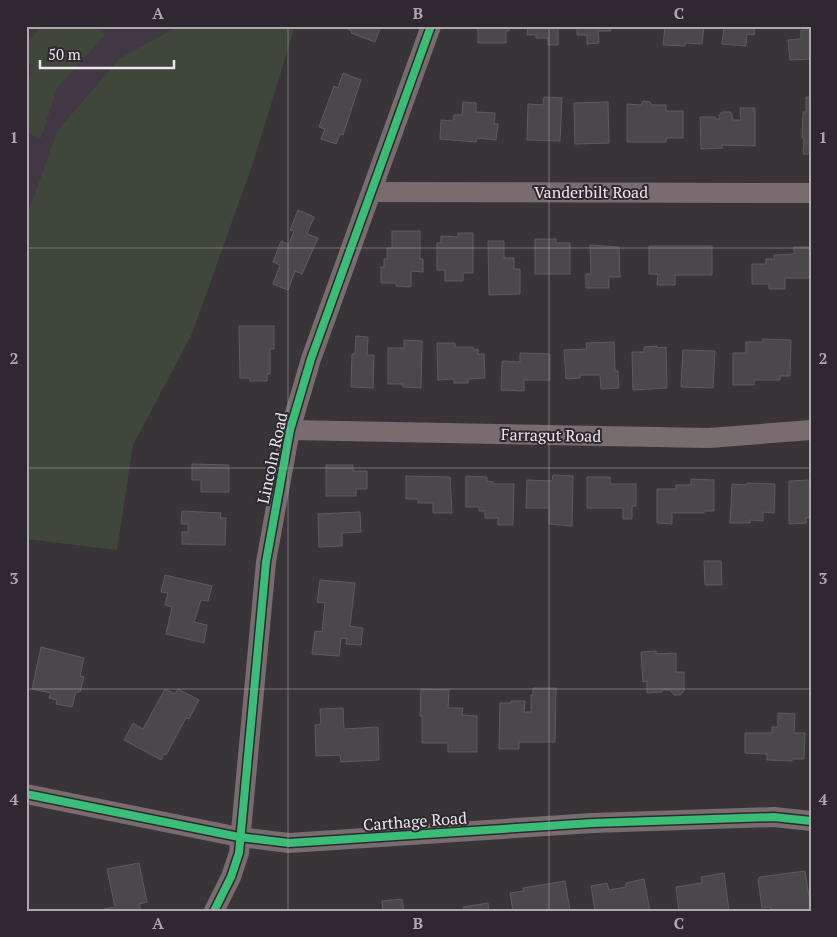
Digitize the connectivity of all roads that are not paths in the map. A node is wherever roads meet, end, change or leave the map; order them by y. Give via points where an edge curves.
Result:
1 (431, 26) edge
2 (372, 192) junction
3 (811, 193) edge
4 (290, 430) junction
5 (811, 430) edge
6 (26, 794) edge
7 (811, 821) edge
8 (239, 837) junction
9 (214, 911) edge

1 - 2 street, Lincoln Road
2 - 3 street, Vanderbilt Road
2 - 4 street, Lincoln Road via 311,358
4 - 5 street, Farragut Road via 709,438
4 - 8 street, Lincoln Road via 266,562
6 - 8 street, Carthage Road
7 - 8 street, Carthage Road via 774,817 593,823 289,843
8 - 9 street, Lincoln Road via 239,853 231,877

